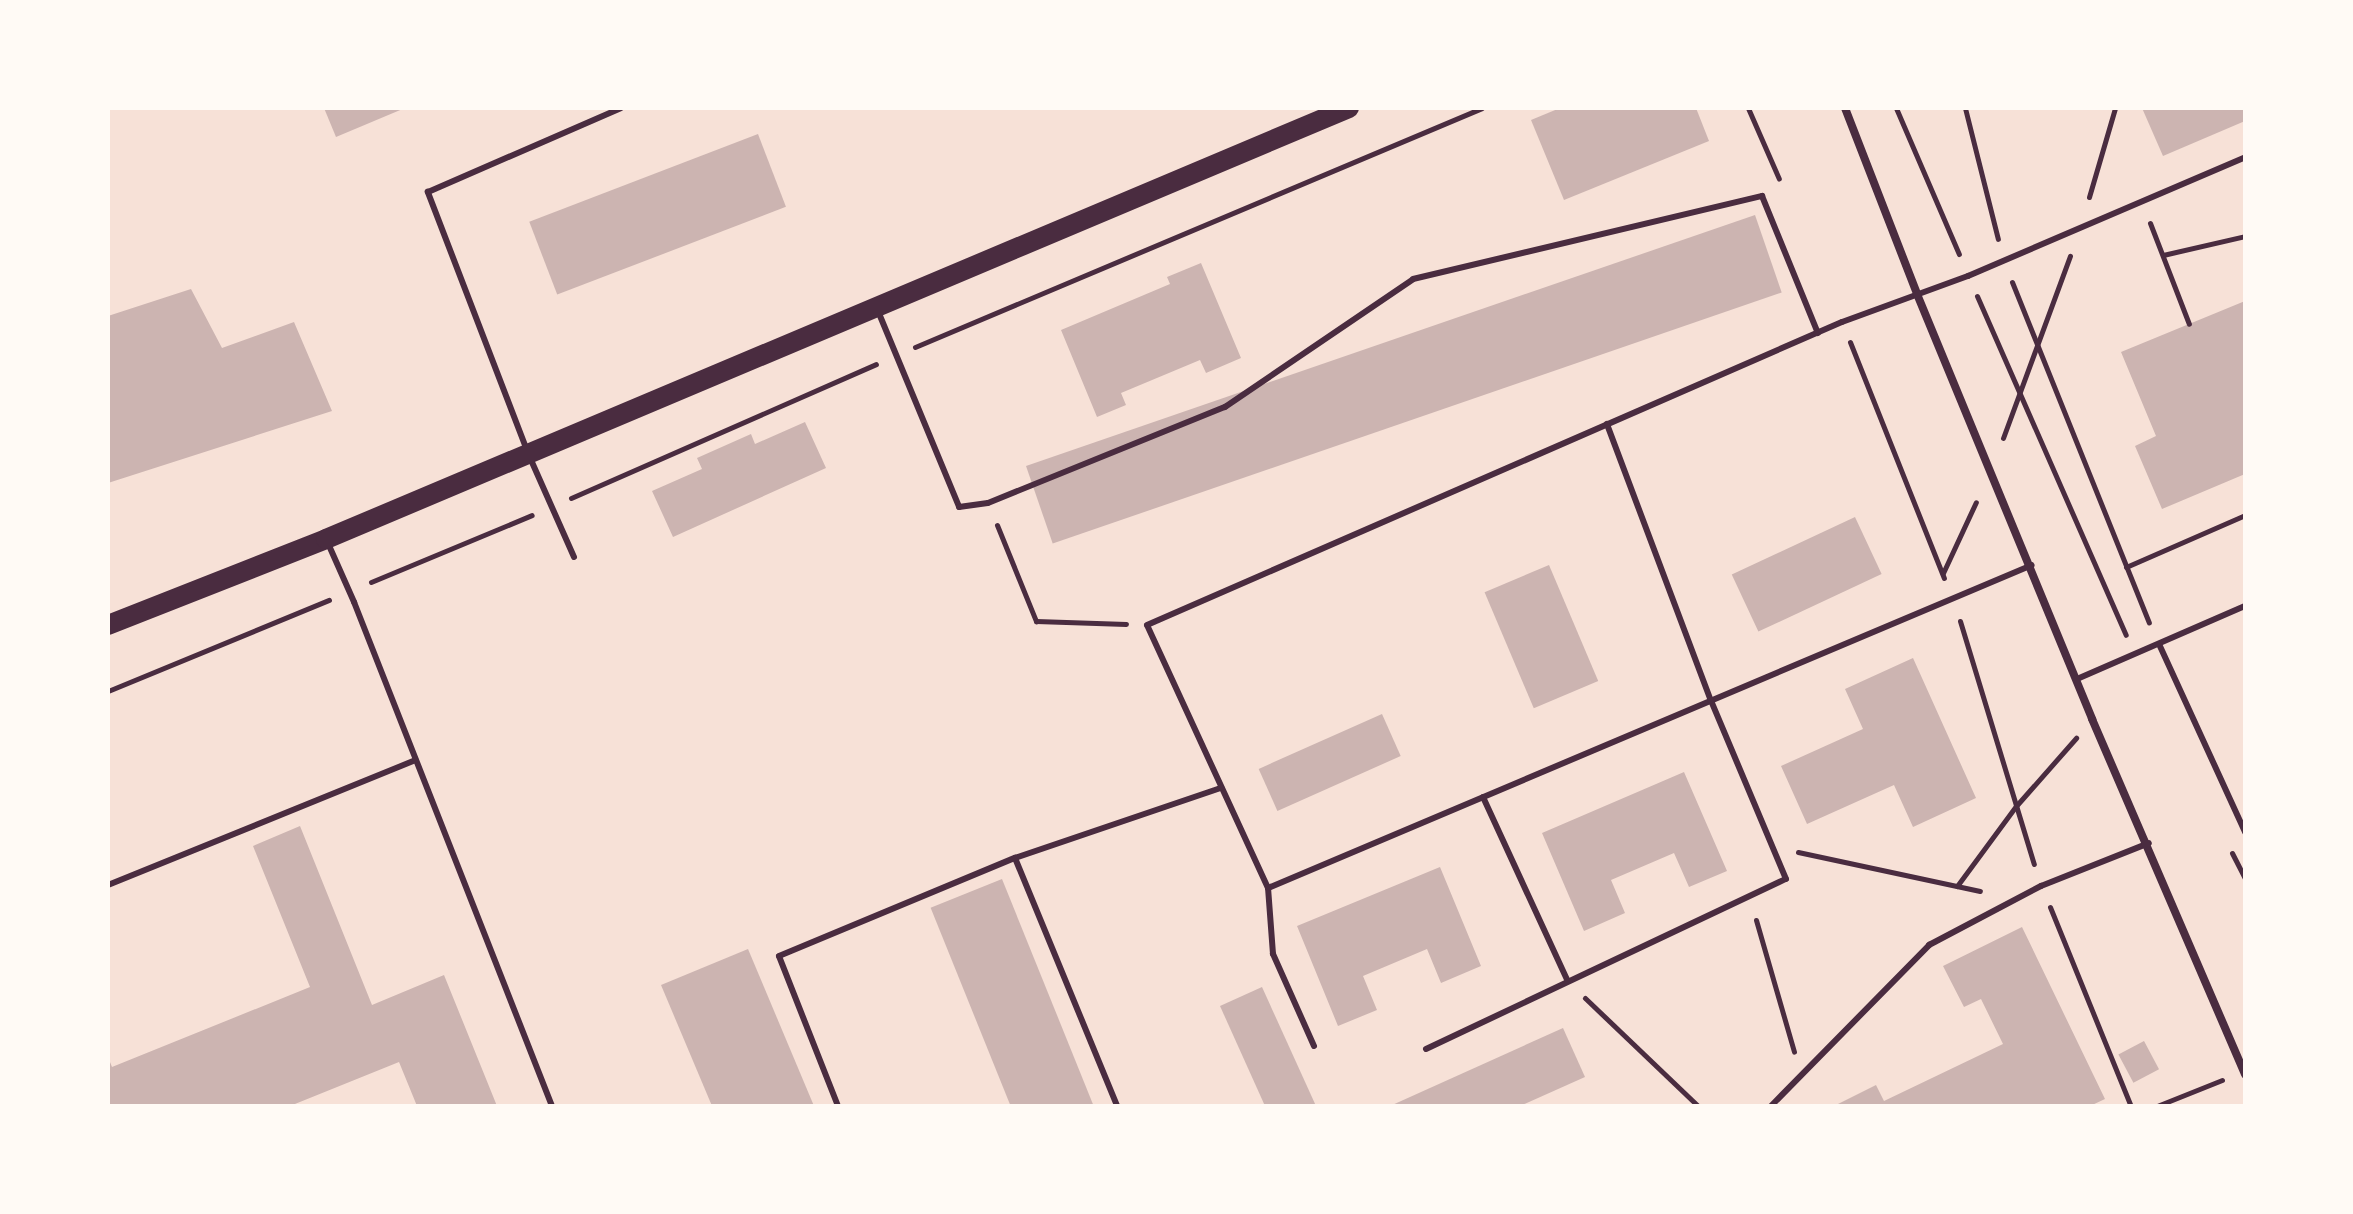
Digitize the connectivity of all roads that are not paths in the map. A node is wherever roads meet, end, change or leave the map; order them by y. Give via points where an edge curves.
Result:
1 (621, 108) edge
2 (1349, 108) edge
3 (1845, 108) edge
4 (2245, 157) edge
5 (1917, 294) junction
6 (876, 307) junction
7 (1818, 333) junction
8 (1607, 424) junction
9 (528, 453) junction
10 (326, 539) junction
11 (574, 557) dead end
12 (2032, 565) junction
13 (2245, 606) edge
14 (108, 625) edge
15 (2159, 644) junction
16 (2077, 679) junction
17 (1711, 701) junction
18 (416, 760) junction
19 (1221, 788) junction
20 (1483, 797) junction
21 (2245, 832) edge
22 (2149, 843) junction
23 (1015, 858) junction
24 (108, 885) edge
25 (1268, 888) junction
26 (1567, 980) junction
27 (1314, 1046) dead end
28 (1426, 1049) dead end
29 (2244, 1072) edge
30 (552, 1106) edge
31 (838, 1106) edge
32 (1117, 1106) edge
33 (1771, 1106) edge

1 - 9 lane via 428,192
2 - 6 main road
3 - 5 street
4 - 5 lane
5 - 7 lane
5 - 12 street
6 - 7 lane via 959,507 988,503 1225,407 1413,279 1762,196
6 - 9 main road
7 - 8 lane
8 - 17 lane
8 - 19 lane via 1147,625
9 - 10 main road
9 - 11 lane
10 - 14 main road
10 - 18 lane
12 - 16 street
12 - 17 lane
13 - 15 lane
15 - 16 lane
15 - 21 lane
16 - 22 street
17 - 20 lane
17 - 26 lane via 1786,879
18 - 24 lane
18 - 30 lane
19 - 23 lane
19 - 25 lane
20 - 25 lane
20 - 26 lane
22 - 29 street
22 - 33 lane via 2016,899 1929,945
23 - 31 lane via 779,956
23 - 32 lane
25 - 27 lane via 1273,954
26 - 28 lane

